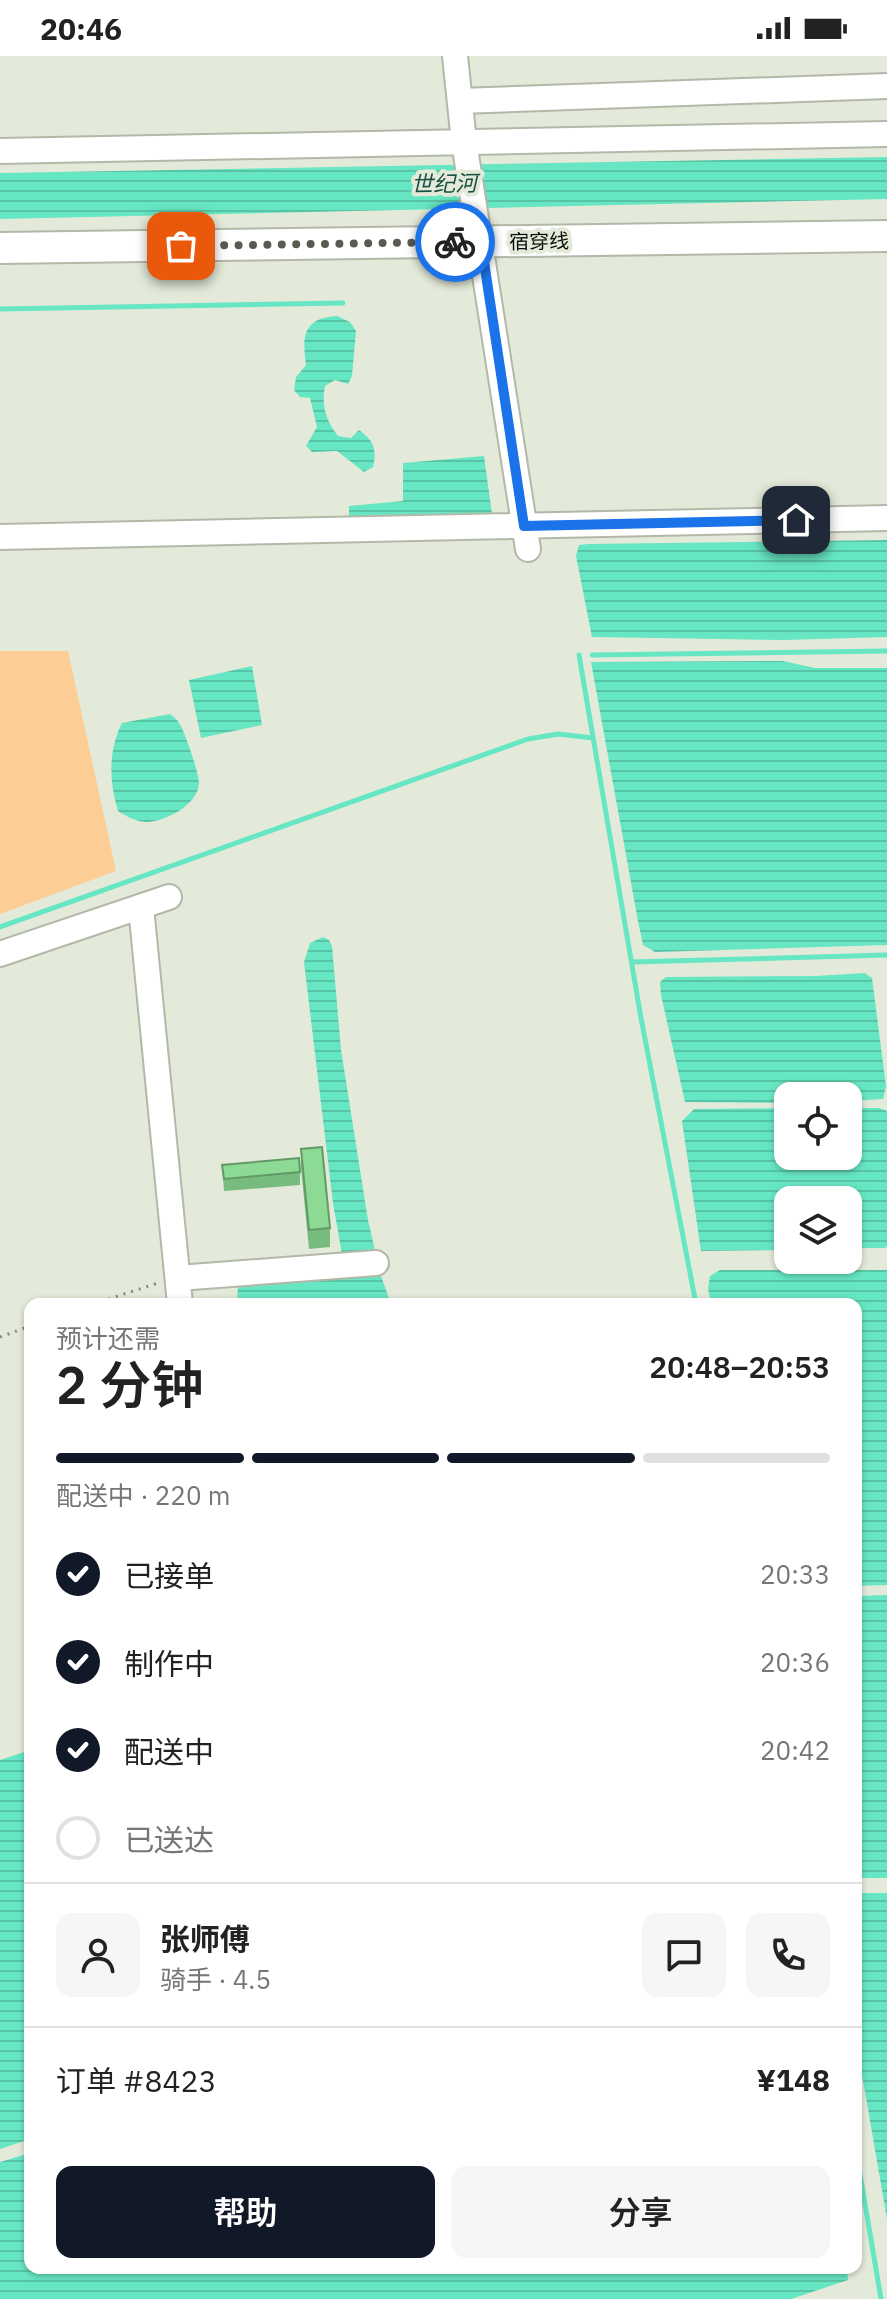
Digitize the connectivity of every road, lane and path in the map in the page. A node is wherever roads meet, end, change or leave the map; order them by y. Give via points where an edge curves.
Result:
1 (455, 56) edge
2 (887, 86) edge
3 (460, 101) junction
4 (887, 134) edge
5 (464, 142) junction
6 (0, 151) edge
7 (887, 236) edge
8 (481, 242) junction
9 (0, 248) edge
10 (887, 518) edge
11 (0, 537) edge
12 (526, 537) junction
13 (169, 897) dead end
14 (141, 907) junction
15 (0, 954) edge
16 (376, 1263) dead end
17 (178, 1278) junction
18 (110, 1298) edge
19 (180, 1298) edge
20 (24, 1328) edge
21 (0, 1337) edge

1 - 3 street
2 - 3 street
3 - 5 street
4 - 5 street
5 - 6 street
5 - 8 street
7 - 8 main road, 宿穿线
8 - 9 main road, 宿穿线
8 - 12 street
10 - 12 street
11 - 12 street
13 - 14 street
14 - 15 street
14 - 17 street
16 - 17 street
17 - 18 path
17 - 19 street
20 - 21 path

